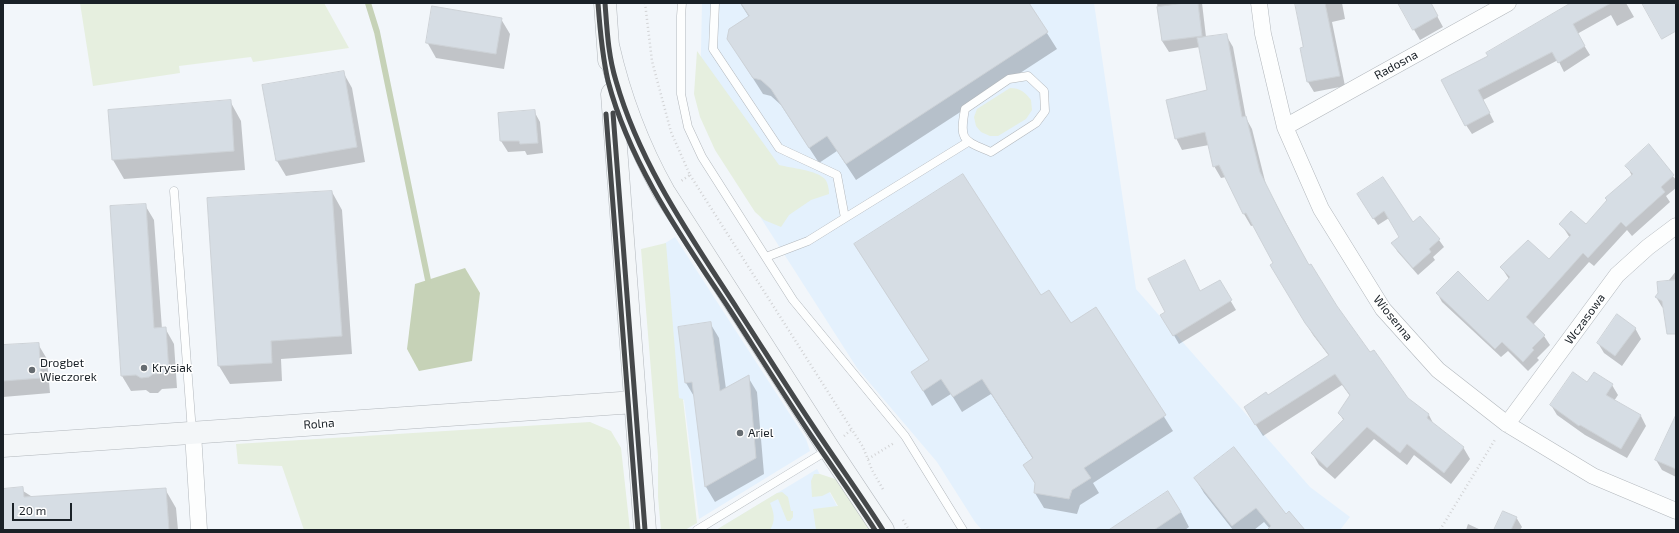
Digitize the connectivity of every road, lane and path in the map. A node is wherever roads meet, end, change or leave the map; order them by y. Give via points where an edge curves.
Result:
1 (605, 3) edge
2 (645, 3) edge
3 (682, 3) edge
4 (714, 3) edge
5 (1258, 3) edge
6 (1508, 3) edge
7 (608, 45) junction
8 (1285, 127) junction
9 (968, 142) junction
10 (690, 175) junction
11 (678, 183) dead end
12 (174, 191) dead end
13 (845, 218) junction
14 (1676, 226) edge
15 (766, 257) junction
16 (635, 402) junction
17 (1502, 430) junction
18 (192, 433) junction
19 (905, 436) junction
20 (3, 446) edge
21 (829, 449) junction
22 (868, 459) junction
23 (886, 494) dead end
24 (1676, 511) edge
25 (901, 518) dead end
26 (199, 530) edge
27 (645, 530) edge
28 (697, 530) edge
29 (883, 530) edge
30 (909, 530) edge
31 (963, 530) edge
32 (1440, 530) edge

1 - 7 street
2 - 10 path via 652,61 671,132
3 - 15 lane via 681,94 688,127 702,157
4 - 13 lane via 713,49 779,148 837,175
5 - 8 street, Wiosenna via 1262,34
6 - 8 street, Radosna
7 - 16 street
7 - 21 street via 628,119 657,180
8 - 17 street, Wiosenna via 1320,209 1383,309 1438,370
9 - 9 lane via 961,129 965,109 1009,79 1028,76 1044,91 1045,111 1036,123 991,152
9 - 13 lane
10 - 11 path
10 - 22 path via 864,447
12 - 18 lane
13 - 15 lane via 808,241
14 - 17 street, Wczasowa via 1617,275
15 - 19 lane via 792,300
16 - 18 street, Rolna
16 - 27 street
17 - 24 street, Wiosenna via 1593,476
17 - 32 path
18 - 20 street, Rolna
18 - 26 street
19 - 22 path
19 - 31 lane
21 - 28 lane
21 - 29 street
22 - 23 path
25 - 30 path

